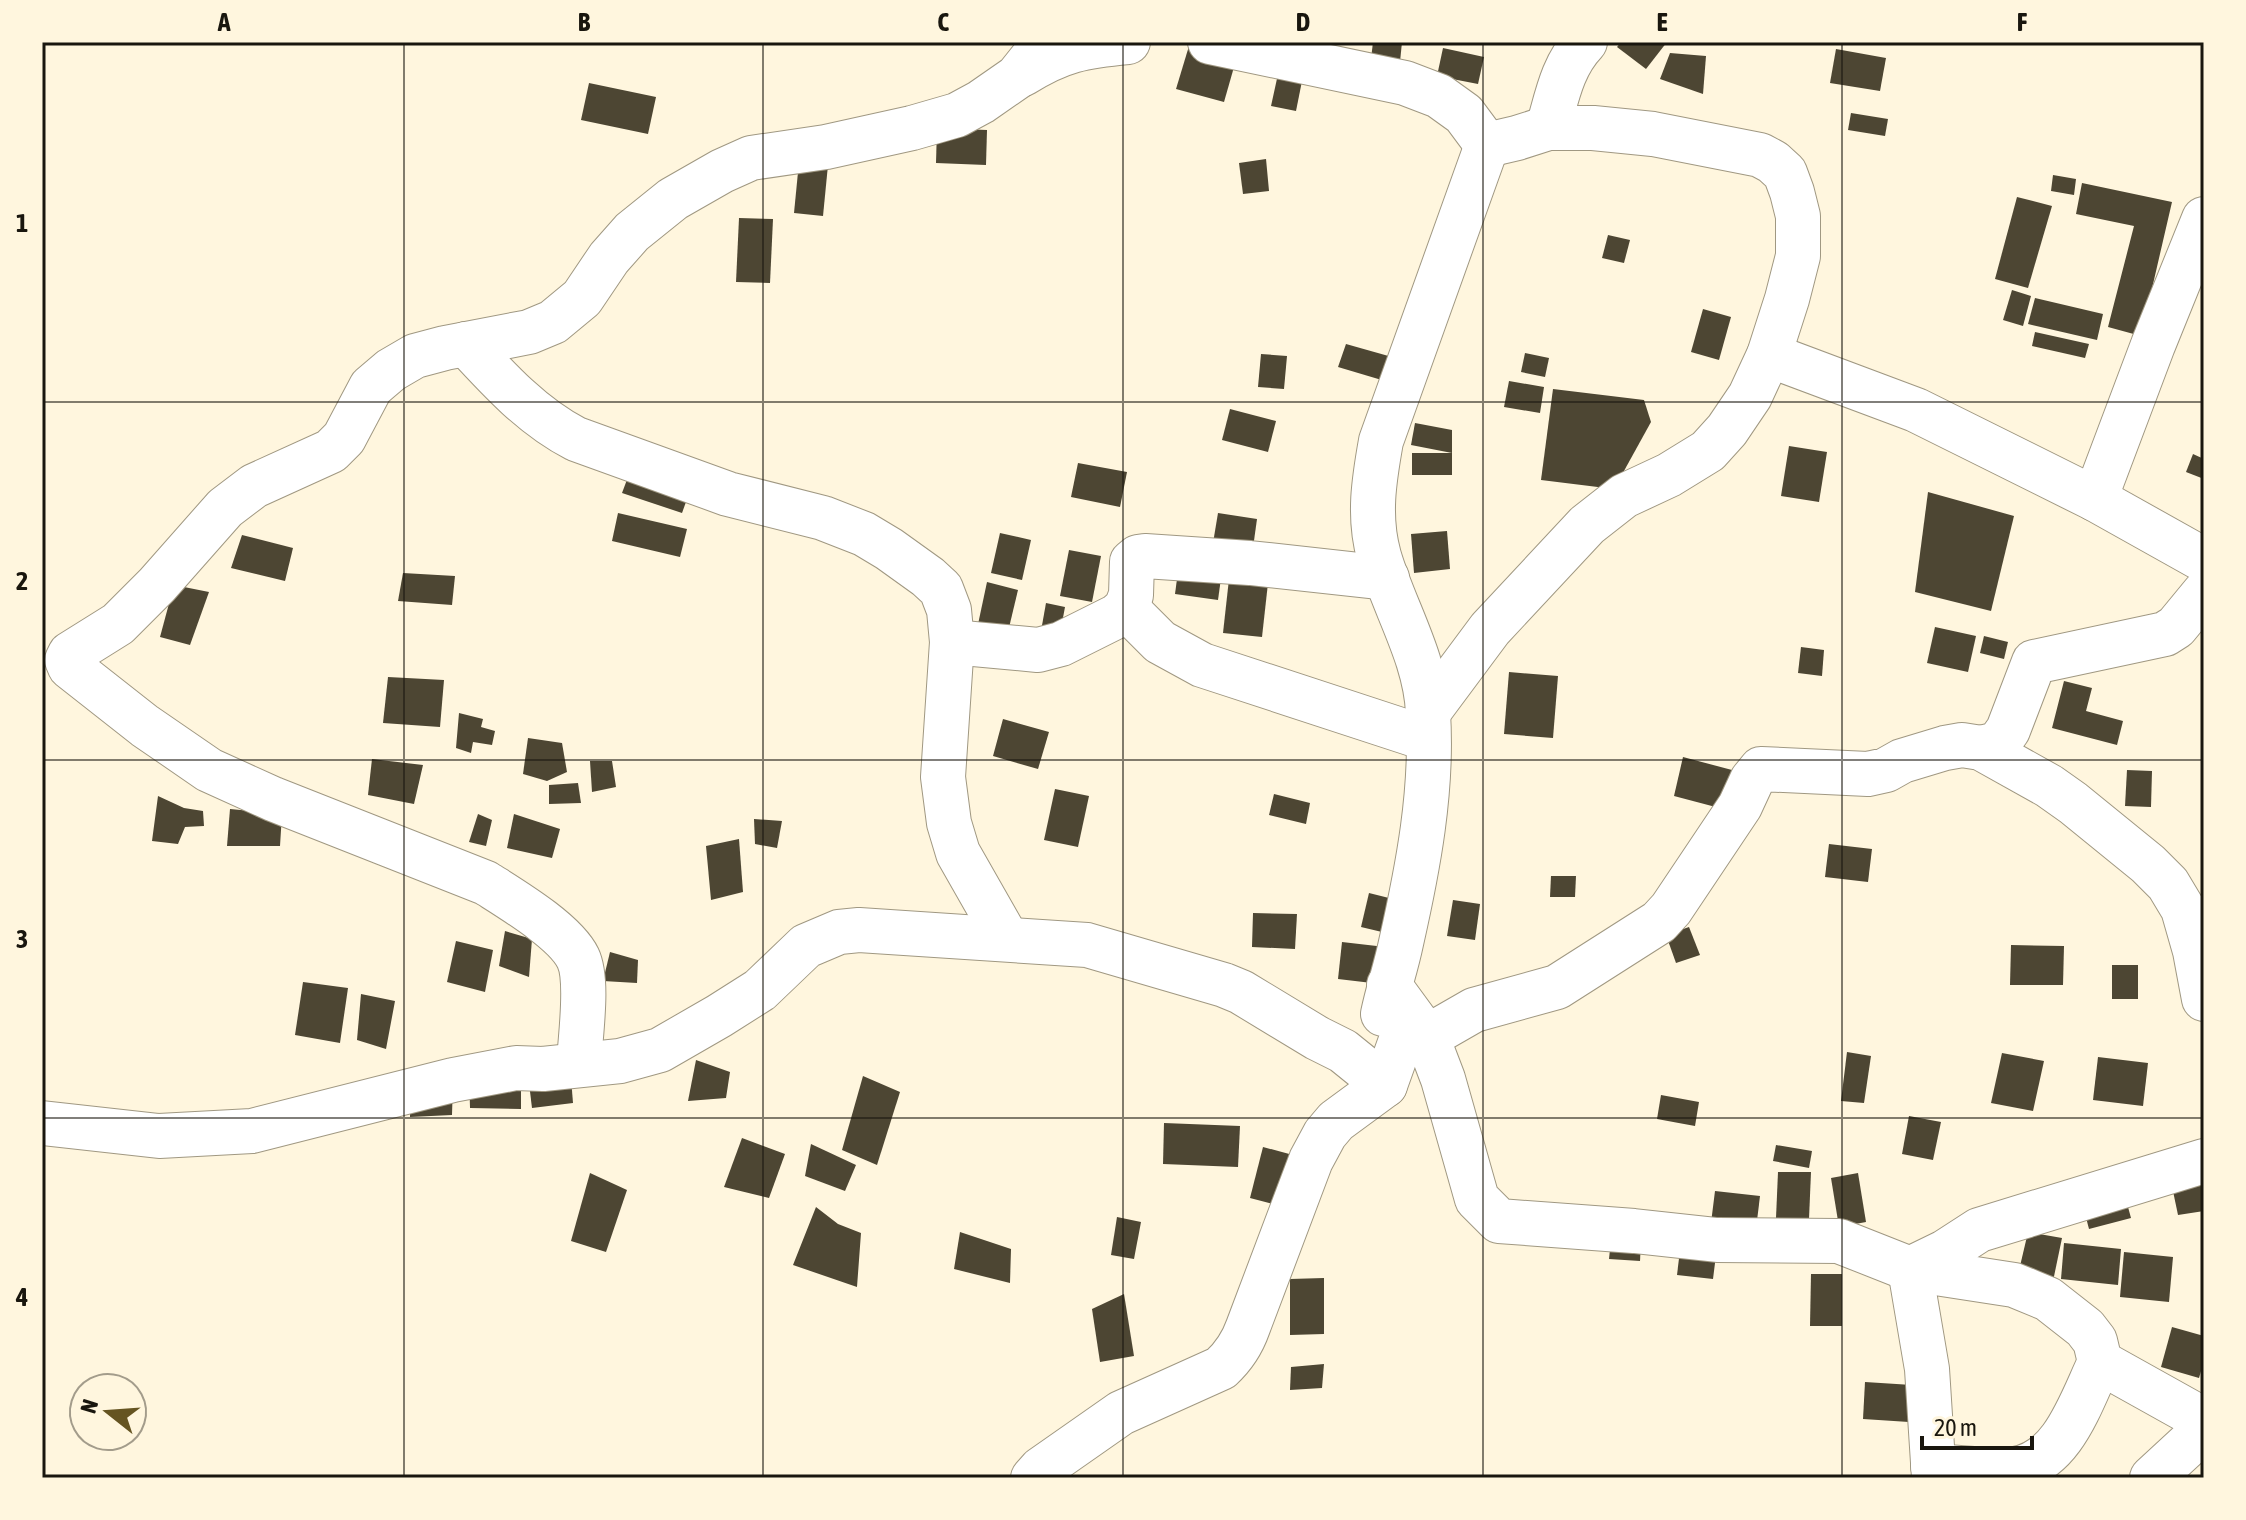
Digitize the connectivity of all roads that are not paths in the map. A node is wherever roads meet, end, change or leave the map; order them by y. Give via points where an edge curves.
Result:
1 (1045, 42) edge
2 (1128, 42) edge
3 (1210, 42) edge
4 (1585, 42) edge
5 (1255, 47) edge
6 (1017, 77) junction
7 (1548, 128) junction
8 (1487, 145) junction
9 (2204, 219) edge
10 (466, 344) junction
11 (1769, 355) junction
12 (2095, 499) junction
13 (2204, 560) edge
14 (1387, 578) junction
15 (2204, 593) edge
16 (1126, 608) junction
17 (952, 642) junction
18 (1428, 725) junction
19 (1981, 748) junction
20 (1007, 939) junction
21 (1389, 985) junction
22 (2204, 999) edge
23 (1427, 1037) junction
24 (579, 1064) junction
25 (1385, 1085) junction
26 (42, 1123) edge
27 (2204, 1161) edge
28 (1910, 1269) junction
29 (2100, 1362) junction
30 (2204, 1420) edge
31 (2204, 1430) edge
32 (1934, 1472) edge
33 (1033, 1478) edge
34 (2152, 1478) edge

1 - 6 street
2 - 6 street via 1061,53
3 - 5 street
4 - 7 street via 1562,77
5 - 8 street via 1439,96 1464,114
6 - 10 street via 957,115 855,141 751,158 722,171 673,199 632,232 582,298 553,322
7 - 8 street
7 - 11 street via 1653,134 1760,155 1785,173 1798,216 1798,256
8 - 14 street via 1381,441 1373,520
9 - 12 street
10 - 17 street via 542,418 576,439 702,486 823,518 889,549 941,589
10 - 24 street via 415,356 391,370 371,387 344,438 331,451 254,486 225,508 118,624 67,660 145,726 209,770 486,883 568,942 583,982
11 - 12 street via 1916,410
11 - 18 street via 1750,396 1708,451 1624,496 1587,525 1490,629
12 - 13 street
14 - 16 street via 1145,556 1132,562
14 - 18 street via 1419,665
15 - 19 street via 2165,634 2034,662 2008,730 1998,744
16 - 17 street via 1038,650
16 - 18 street via 1160,642 1202,665
17 - 20 street via 943,777 949,823 958,853
18 - 21 street via 1422,837
19 - 22 street via 2073,803 2168,884 2183,909
19 - 23 street via 1945,748 1868,774 1761,769 1659,922 1557,987 1474,1010
20 - 24 street via 839,932 806,946 760,990 660,1050 620,1061
20 - 25 street via 1087,945 1224,985 1343,1051
21 - 23 street
21 - 25 street via 1383,1016
23 - 25 street via 1400,1043
23 - 28 street via 1477,1199 1499,1221 1717,1240 1839,1241
24 - 26 street via 453,1080 252,1131 159,1136
25 - 33 street via 1336,1121 1318,1147 1241,1345 1230,1360 1121,1413
27 - 28 street via 1979,1230
28 - 29 street via 2014,1285 2048,1299 2085,1328
28 - 32 street via 1927,1369
29 - 30 street
29 - 32 street via 2066,1432 2044,1458 2016,1469
31 - 34 street

